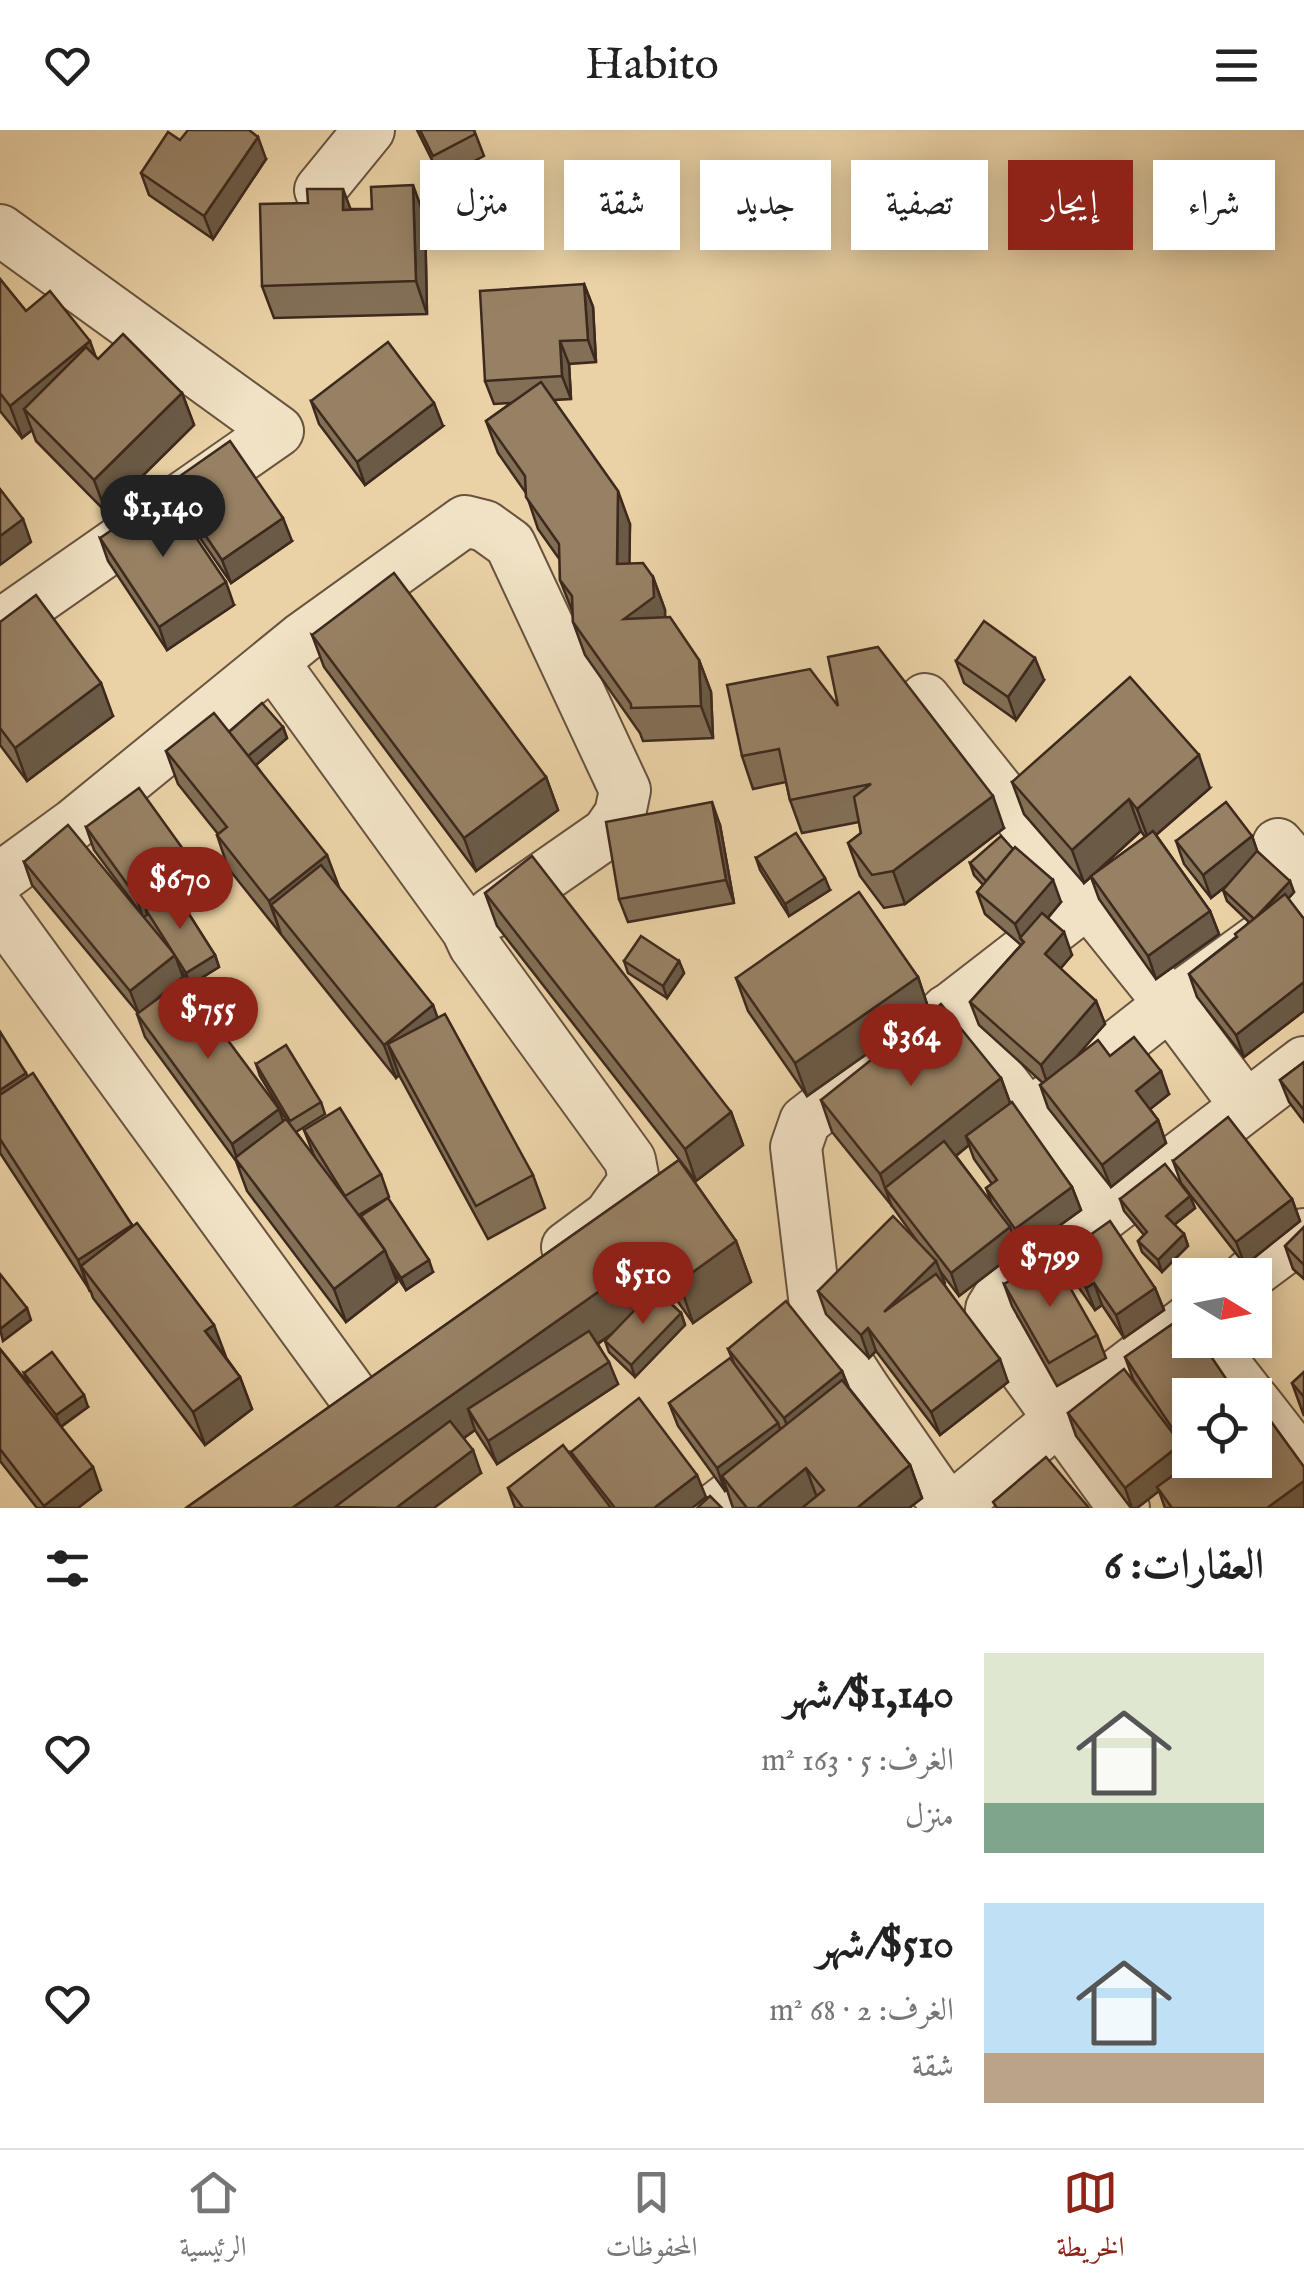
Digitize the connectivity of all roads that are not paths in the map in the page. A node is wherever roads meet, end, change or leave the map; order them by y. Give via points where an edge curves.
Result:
1 (369, 130) edge
2 (320, 190) edge
3 (0, 230) edge
4 (0, 625) edge
5 (273, 662) junction
6 (925, 699) dead end
7 (0, 878) edge
8 (1088, 902) junction
9 (1304, 906) edge
10 (0, 911) edge
11 (467, 930) junction
12 (1170, 1004) junction
13 (947, 1010) junction
14 (1304, 1062) edge
15 (1246, 1106) junction
16 (1028, 1115) junction
17 (1105, 1214) junction
18 (1304, 1234) edge
19 (1272, 1258) edge
20 (530, 1274) edge
21 (1172, 1334) edge
22 (1220, 1358) edge
23 (1236, 1378) edge
24 (355, 1398) edge
25 (841, 1411) junction
26 (1058, 1419) junction
27 (1272, 1424) edge
28 (1304, 1465) edge
29 (716, 1508) edge
30 (951, 1508) edge
31 (1124, 1508) edge

1 - 2 street
3 - 4 street via 278,431
5 - 7 street
5 - 11 street
5 - 11 street via 465,522 485,526 510,544 625,790 607,833
6 - 8 street
8 - 12 street
8 - 13 street
9 - 12 street
10 - 24 street
11 - 20 street via 632,1170 634,1181 609,1216
12 - 15 street
12 - 16 street
13 - 16 street
13 - 25 street via 805,1121 796,1148 816,1314
14 - 15 street
15 - 17 street
16 - 17 street
17 - 26 street via 991,1309 990,1323
18 - 19 street
21 - 26 street
22 - 23 street
25 - 29 street
25 - 30 street
26 - 30 street
26 - 31 street
27 - 28 street

